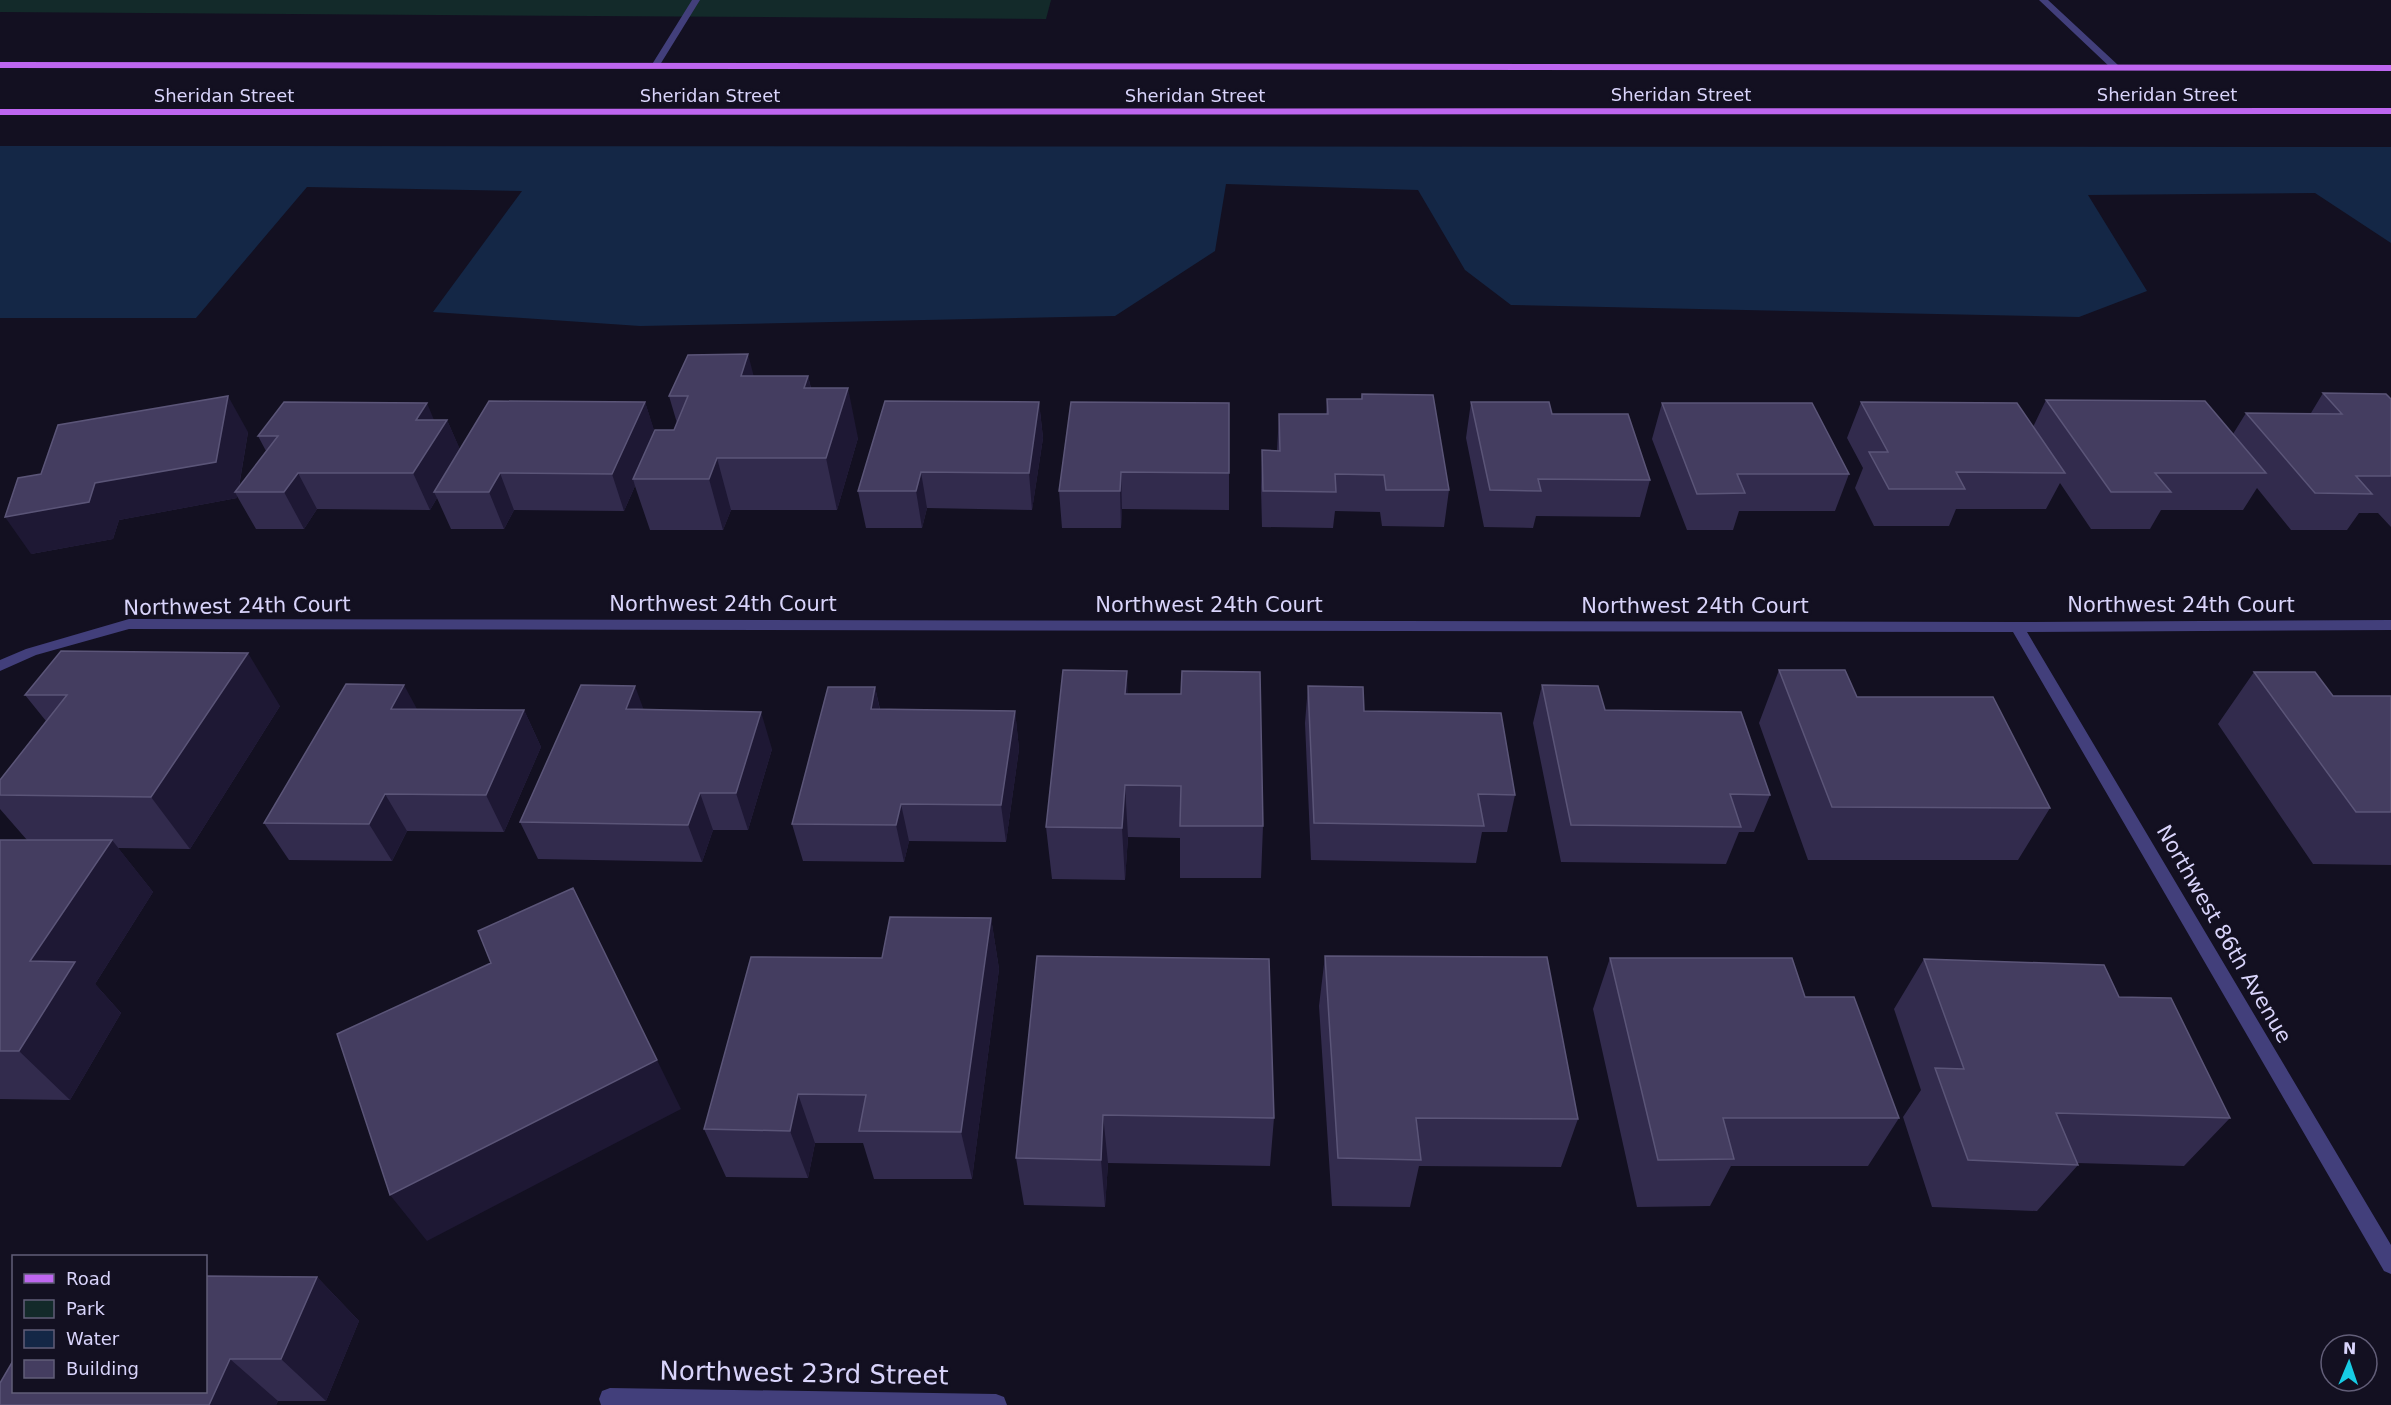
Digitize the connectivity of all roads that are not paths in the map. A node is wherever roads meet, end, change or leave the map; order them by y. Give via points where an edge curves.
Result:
1 (696, 0) edge
2 (2043, 0) edge
3 (0, 65) edge
4 (655, 66) junction
5 (2115, 68) junction
6 (2391, 68) edge
7 (2391, 111) edge
8 (0, 112) edge
9 (2391, 626) edge
10 (2018, 627) junction
11 (0, 666) edge
12 (2391, 1264) edge
13 (610, 1399) dead end
14 (996, 1405) edge

1 - 4 street
2 - 5 street
3 - 4 main road, Sheridan Street
4 - 5 main road, Sheridan Street
5 - 6 main road, Sheridan Street
7 - 8 main road, Sheridan Street
9 - 10 street, Northwest 24th Court
10 - 11 street, Northwest 24th Court via 129,624 31,652
10 - 12 street, Northwest 86th Avenue
13 - 14 street, Northwest 23rd Street

